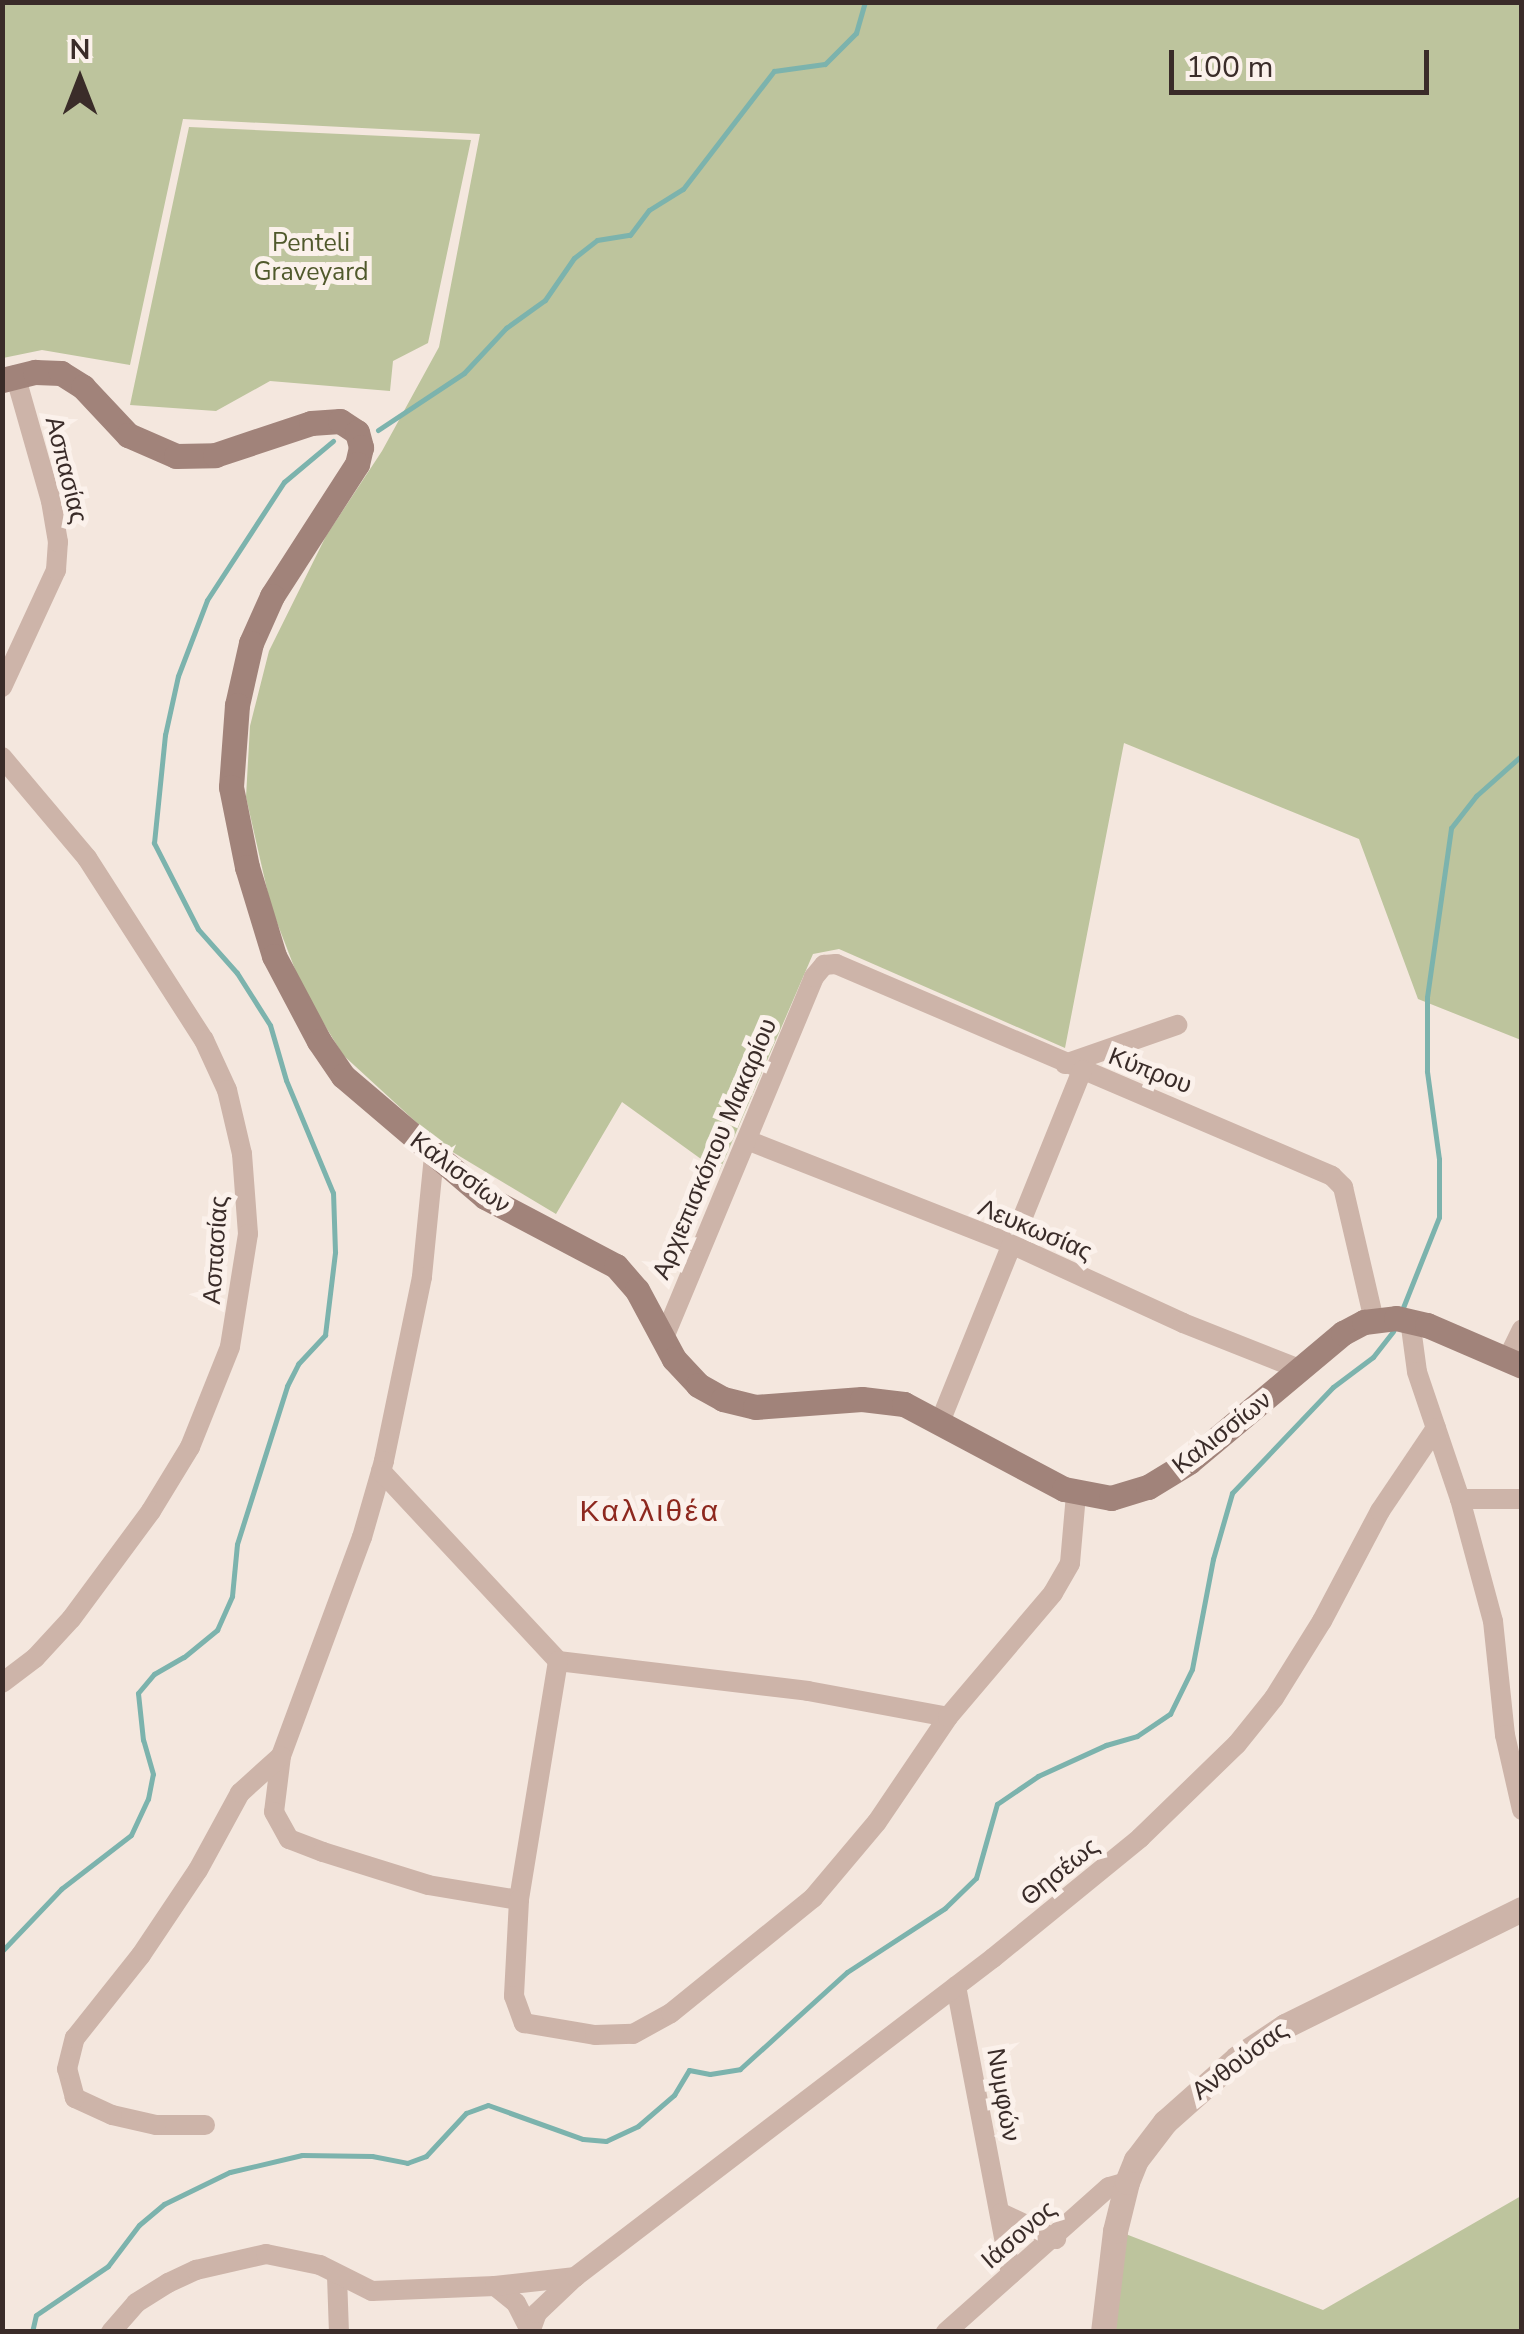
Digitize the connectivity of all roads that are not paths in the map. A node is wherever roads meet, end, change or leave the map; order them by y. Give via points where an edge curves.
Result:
1 (9, 378) edge
2 (2, 687) edge
3 (2, 757) edge
4 (814, 977) joint
5 (1177, 1025) dead end
6 (1073, 1068) junction
7 (747, 1140) junction
8 (434, 1156) junction
9 (1013, 1245) junction
10 (1374, 1320) junction
11 (1410, 1320) junction
12 (1522, 1329) edge
13 (662, 1340) junction
14 (1514, 1363) edge
15 (1302, 1370) junction
16 (940, 1422) junction
17 (1436, 1428) junction
18 (381, 1471) junction
19 (1076, 1494) junction
20 (1460, 1499) junction
21 (1522, 1499) edge
22 (558, 1661) junction
23 (2, 1683) edge
24 (948, 1717) junction
25 (281, 1756) junction
26 (1522, 1810) edge
27 (519, 1900) junction
28 (1522, 1909) edge
29 (956, 1986) junction
30 (205, 2125) dead end
31 (1127, 2182) junction
32 (1001, 2213) junction
33 (1056, 2239) junction
34 (1011, 2274) junction
35 (337, 2276) junction
36 (575, 2277) junction
37 (495, 2286) junction
38 (530, 2330) edge
39 (111, 2332) edge
40 (339, 2332) edge
41 (946, 2332) edge
42 (1102, 2332) edge

1 - 2 street, Ασπασίας via 51,501 57,556 45,600
1 - 8 main road, Καλισσίων via 61,373 128,435 176,456 214,455 327,420 347,424 360,438 357,464 283,578 251,643 234,725 231,786 264,924 295,999 344,1076
3 - 23 street, Ασπασίας via 87,858 204,1040 227,1090 242,1154 248,1234 230,1347 190,1447 71,1618
4 - 6 street, Κύπρου via 824,965 836,964
4 - 7 street, Αρχιεπισκόπου Μακαρίου
5 - 6 street
6 - 9 street
6 - 10 street, Κύπρου via 1332,1176 1342,1187
7 - 9 street, Λευκωσίας
7 - 13 street, Αρχιεπισκόπου Μακαρίου
8 - 13 main road, Καλισσίων via 499,1206 616,1266 638,1290
8 - 18 street via 422,1277
9 - 15 street, Λευκωσίας
9 - 16 street
10 - 11 main road, Καλισσίων
10 - 15 main road, Καλισσίων via 1343,1333
11 - 14 main road, Καλισσίων
11 - 17 street via 1416,1372
12 - 14 street
13 - 16 main road, Καλισσίων via 693,1381 734,1403 776,1407 876,1399
15 - 19 main road, Καλισσίων via 1164,1478 1118,1497
16 - 19 main road, Καλισσίων
17 - 20 street
17 - 29 street, Θησέως via 1380,1510 1274,1698 1237,1744 1140,1838
18 - 22 street
18 - 25 street
19 - 24 street via 1070,1563 999,1661
20 - 21 street
20 - 26 street via 1493,1621
22 - 24 street via 808,1690
22 - 27 street
24 - 27 street via 877,1822 813,1898 671,2013 633,2034 524,2023 514,1996
25 - 27 street via 274,1812 289,1839 428,1885
25 - 30 street via 240,1793 198,1870 74,2038 66,2069 75,2098 112,2115 156,2125
28 - 31 street, Ανθούσας via 1410,1960 1252,2046 1165,2122
29 - 32 street, Νυμφών
29 - 36 street, Θησέως
31 - 33 street, Ιάσονος via 1110,2186
31 - 42 street, Ανθούσας
32 - 33 street
32 - 34 street, Νυμφών
33 - 34 street, Ιάσονος
34 - 41 street, Ιάσονος
35 - 37 street via 372,2290
35 - 39 street via 284,2255 196,2270 136,2303
35 - 40 street
36 - 37 street
36 - 38 street, Θησέως via 537,2313
37 - 38 street via 516,2303

